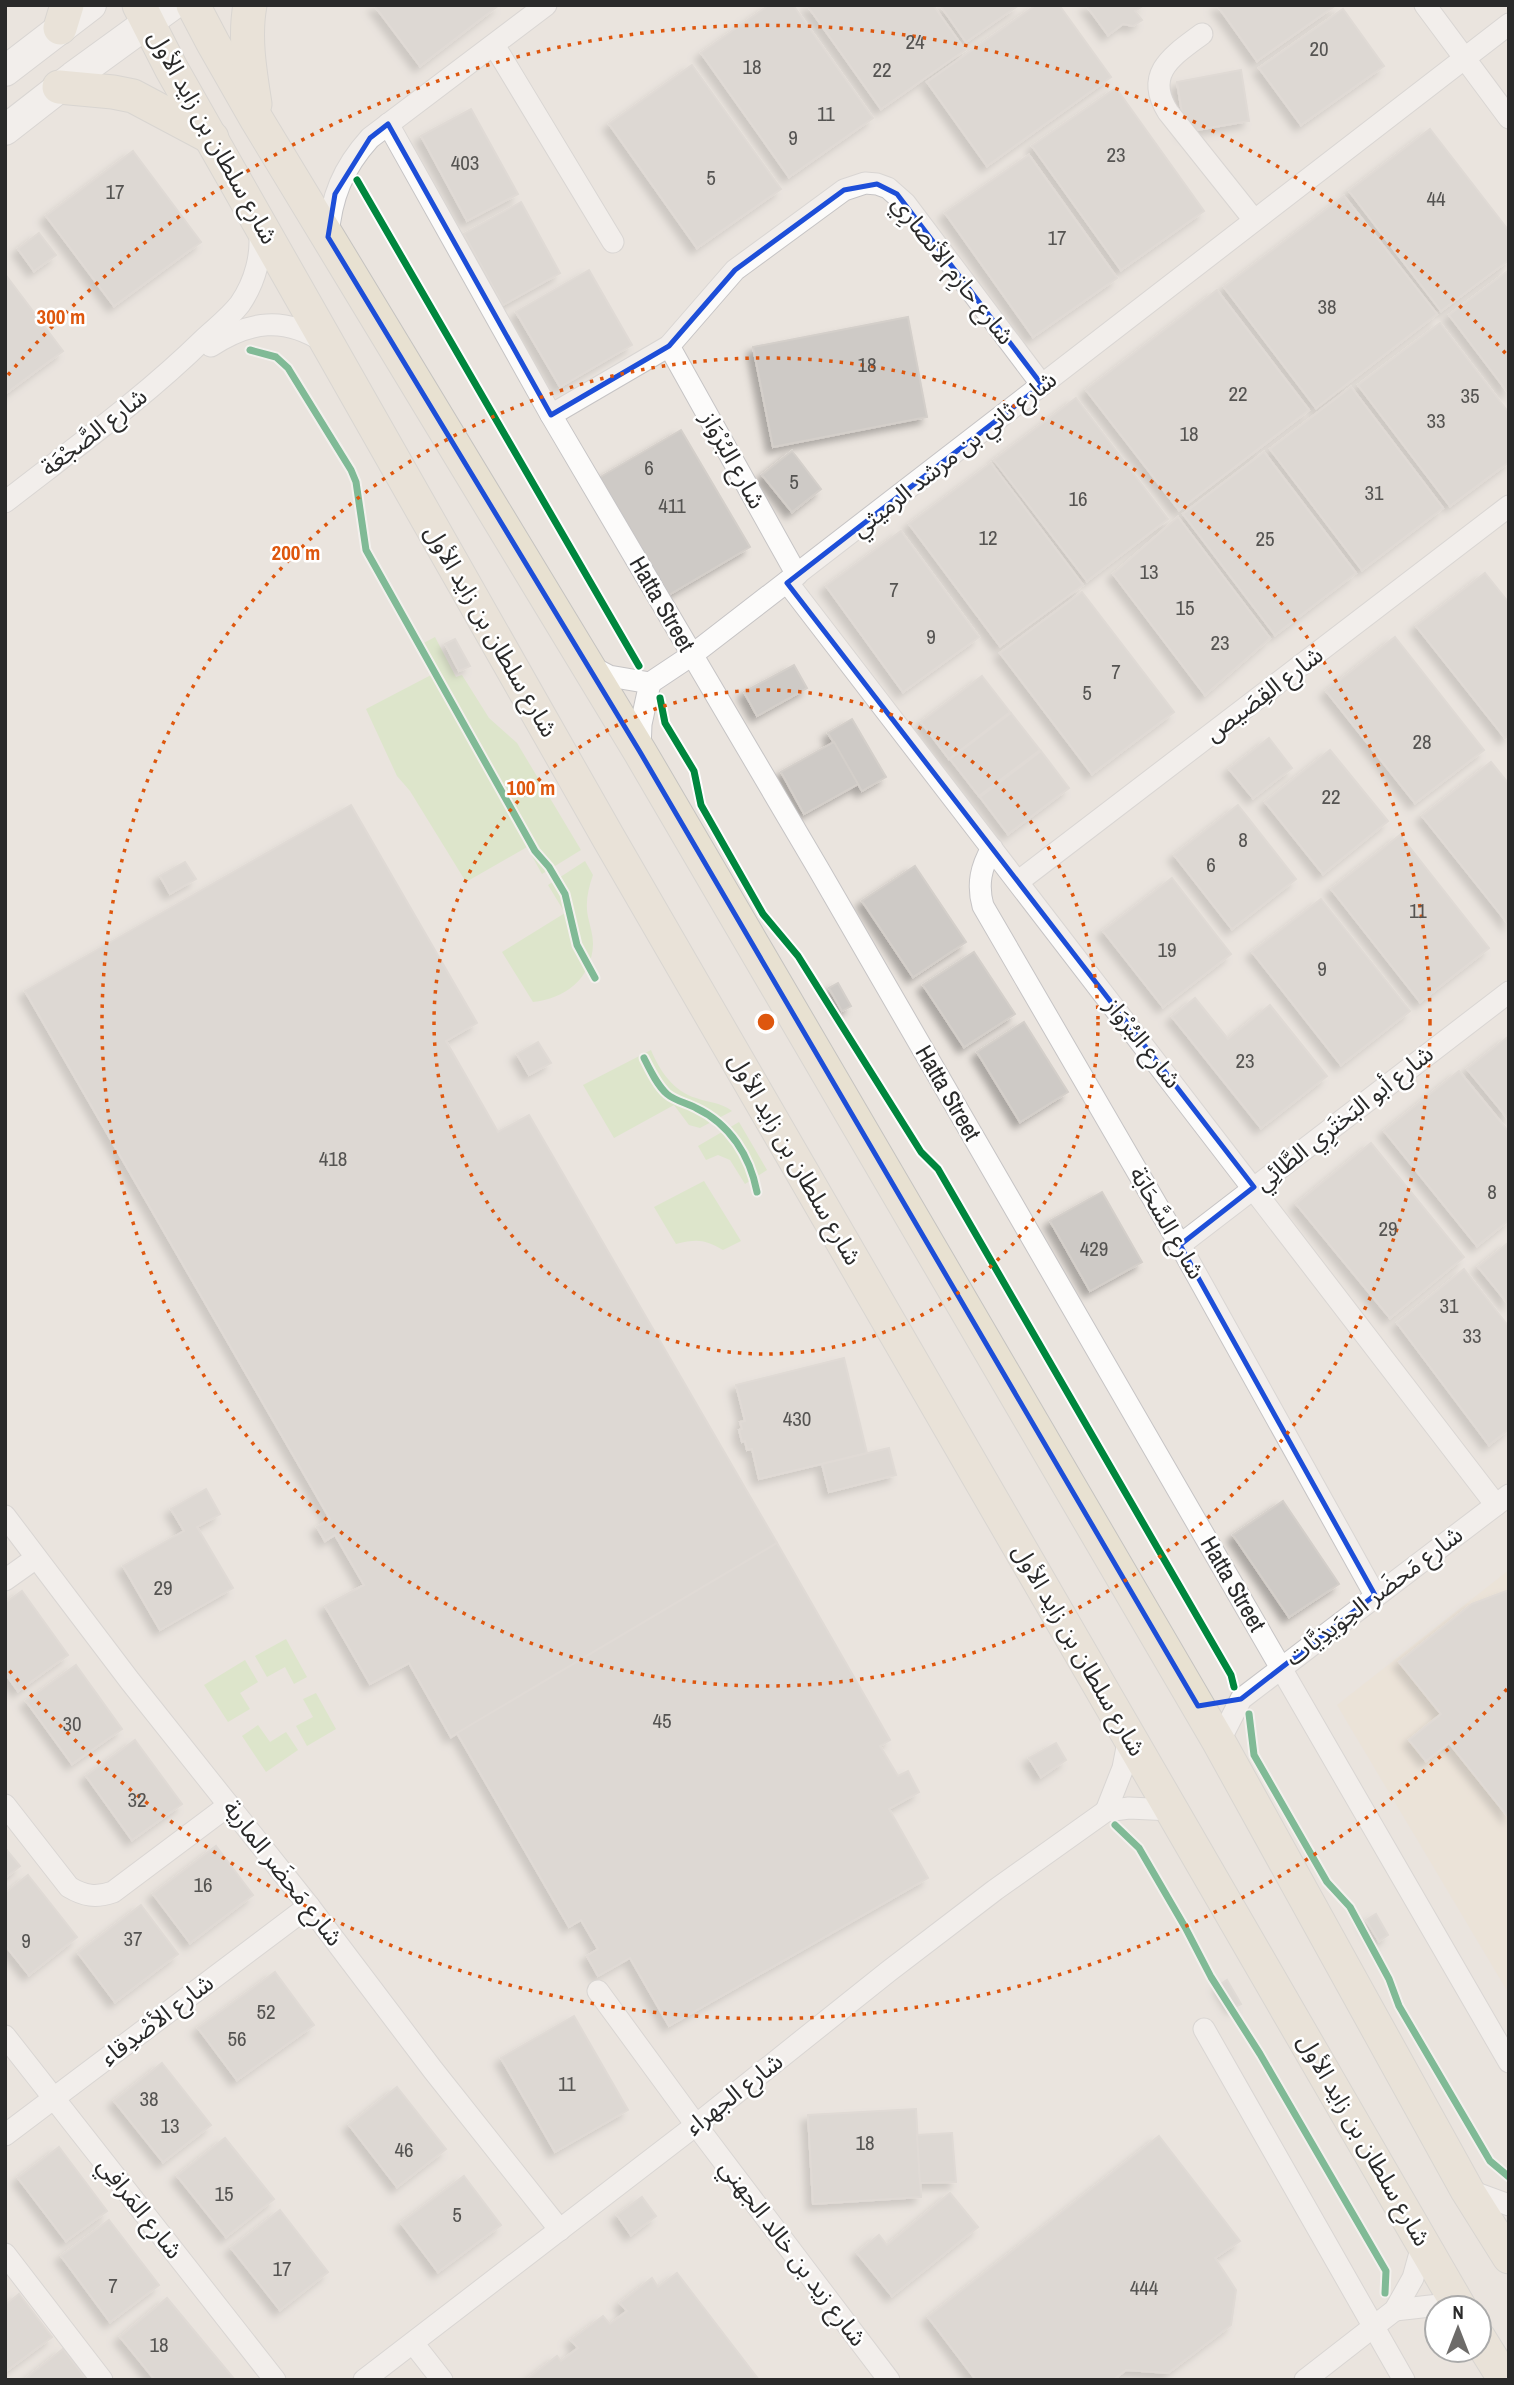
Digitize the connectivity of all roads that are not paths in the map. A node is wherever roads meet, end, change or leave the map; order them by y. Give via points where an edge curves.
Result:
1 (91, 5) edge
2 (193, 5) edge
3 (250, 5) edge
4 (546, 5) edge
5 (1425, 5) edge
6 (153, 11) edge
7 (64, 17) edge
8 (1509, 24) edge
9 (1202, 34) dead end
10 (494, 45) junction
11 (1464, 60) junction
12 (5, 71) edge
13 (59, 87) junction
14 (1509, 118) edge
15 (257, 120) junction
16 (388, 124) junction
17 (5, 130) edge
18 (212, 138) junction
19 (257, 215) junction
20 (1254, 220) junction
21 (328, 237) junction
22 (612, 242) dead end
23 (328, 345) junction
24 (670, 346) junction
25 (182, 362) junction
26 (1042, 385) junction
27 (551, 415) junction
28 (5, 502) edge
29 (1509, 506) edge
30 (792, 579) junction
31 (692, 655) junction
32 (588, 666) junction
33 (650, 683) junction
34 (639, 752) junction
35 (992, 849) junction
36 (1019, 881) junction
37 (1509, 992) edge
38 (1254, 1187) junction
39 (1180, 1245) junction
40 (1502, 1500) edge
41 (5, 1516) edge
42 (36, 1558) junction
43 (5, 1580) edge
44 (1375, 1595) junction
45 (1281, 1668) junction
46 (1241, 1699) junction
47 (1198, 1706) junction
48 (1129, 1737) junction
49 (1219, 1742) junction
50 (5, 1805) edge
51 (229, 1805) junction
52 (1172, 1810) junction
53 (1106, 1811) junction
54 (309, 1906) junction
55 (598, 1991) dead end
56 (1203, 2029) dead end
57 (5, 2036) edge
58 (1509, 2062) edge
59 (54, 2097) junction
60 (696, 2125) junction
61 (5, 2136) edge
62 (1466, 2190) junction
63 (1509, 2205) edge
64 (560, 2231) junction
65 (1423, 2242) junction
66 (5, 2254) edge
67 (1509, 2257) edge
68 (1452, 2294) edge
69 (1423, 2308) edge
70 (1395, 2310) junction
71 (1373, 2327) junction
72 (413, 2343) junction
73 (1493, 2361) edge
74 (102, 2380) edge
75 (275, 2380) edge
76 (363, 2380) edge
77 (442, 2380) edge
78 (889, 2380) edge
79 (1305, 2380) edge
80 (1404, 2380) edge
81 (1505, 2380) edge

1 - 7 main road
2 - 15 main road, شارع سلطان بن زايد الأول
3 - 15 main road via 250,71
4 - 10 street
5 - 11 street
6 - 13 main road
6 - 18 main road, شارع سلطان بن زايد الأول via 172,68
7 - 12 main road
8 - 11 street, شارع ثاني بن مرشد الرميثي
9 - 20 street via 1167,63 1159,93 1168,112
10 - 16 street
10 - 22 street
11 - 14 street
11 - 20 street, شارع ثاني بن مرشد الرميثي
13 - 17 main road
13 - 18 main road via 133,96
15 - 21 main road, شارع سلطان بن زايد الأول
16 - 21 street via 355,155 344,173 332,204
16 - 27 street, Hatta Street
18 - 19 main road, شارع سلطان بن زايد الأول
19 - 23 main road, شارع سلطان بن زايد الأول
19 - 25 street, شارع الصَّجْعَة via 259,252 248,289 239,305
20 - 26 street, شارع ثاني بن مرشد الرميثي
21 - 32 main road, شارع سلطان بن زايد الأول
23 - 25 street, شارع الصَّجْعَة via 291,326 270,324 229,334
23 - 48 main road, شارع سلطان بن زايد الأول
24 - 26 street, شارع حازِم الأنصارِي via 735,270 844,190 877,184 905,203
24 - 27 street, شارع حازِم الأنصارِي
24 - 30 street, شارع البُرْوَاز
25 - 28 street, شارع الصَّجْعَة
26 - 30 street, شارع ثاني بن مرشد الرميثي
27 - 31 street, Hatta Street
29 - 36 street, شارع القِصَيص
30 - 31 street, شارع ثاني بن مرشد الرميثي
30 - 35 street, شارع البُرْوَاز
31 - 33 street, شارع ثاني بن مرشد الرميثي
31 - 45 street, Hatta Street
32 - 33 street via 609,676
32 - 34 main road, شارع سلطان بن زايد الأول
33 - 34 street
34 - 47 main road, شارع سلطان بن زايد الأول
35 - 36 street, شارع البُرْوَاز
35 - 39 street, شارع السَّحَابَة via 979,880 983,905
36 - 38 street, شارع البُرْوَاز
37 - 38 street, شارع أبو البَختَرِي الطَّائِي
38 - 39 street, شارع أبو البَختَرِي الطَّائِي
38 - 40 street, شارع البُرْوَاز
39 - 44 street, شارع السَّحَابَة
40 - 44 street, شارع مَحضَر الحِوَيذِيَّات
41 - 42 street, شارع مَحضَر المارية
42 - 43 street
42 - 51 street, شارع مَحضَر المارية
44 - 45 street, شارع مَحضَر الحِوَيذِيَّات
45 - 46 street, شارع مَحضَر الحِوَيذِيَّات
45 - 58 street, Hatta Street
46 - 47 street, شارع مَحضَر الحِوَيذِيَّات
46 - 49 street, شارع مَحضَر الحِوَيذِيَّات
47 - 49 main road, شارع سلطان بن زايد الأول
48 - 52 main road, شارع سلطان بن زايد الأول
48 - 53 street
49 - 62 main road, شارع سلطان بن زايد الأول
50 - 51 street via 69,1887 90,1896 113,1892
51 - 54 street, شارع مَحضَر المارية
52 - 53 street
52 - 65 main road, شارع سلطان بن زايد الأول
53 - 60 street, شارع الجهراء via 889,1971
54 - 59 street, شارع الأصْدِقاء
54 - 64 street, شارع مَحضَر المارية
55 - 60 street, شارع زيد بن خالد الجهني
56 - 71 street
57 - 59 street, شارع المَرافِي
59 - 61 street, شارع الأصْدِقاء
59 - 75 street, شارع المَرافِي
60 - 64 street, شارع الجهراء
60 - 78 street, شارع زيد بن خالد الجهني
62 - 63 street
62 - 67 main road, شارع سلطان بن زايد الأول
64 - 72 street, شارع الجهراء
65 - 68 main road, شارع سلطان بن زايد الأول
65 - 70 street via 1413,2278
66 - 74 street
69 - 70 street
70 - 71 street
71 - 79 street
71 - 80 street
72 - 76 street, شارع الجهراء
72 - 77 street
73 - 81 main road

